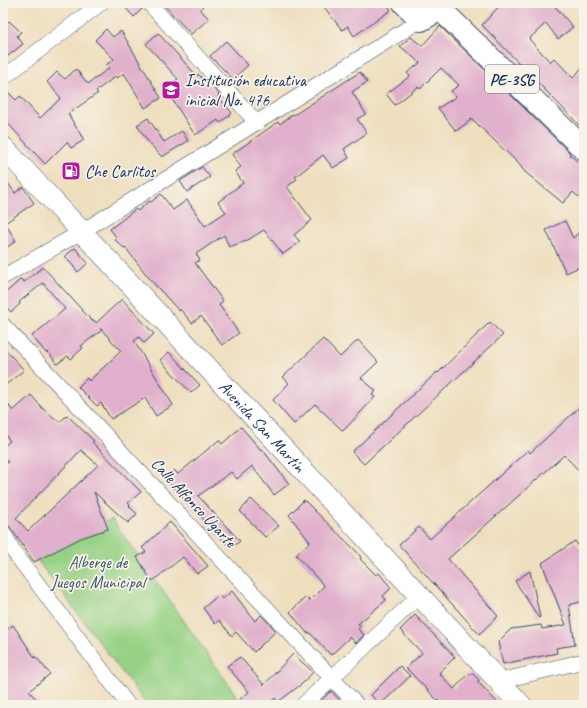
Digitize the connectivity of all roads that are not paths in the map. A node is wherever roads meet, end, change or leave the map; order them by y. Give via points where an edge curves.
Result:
1 (101, 3) edge
2 (149, 3) edge
3 (404, 3) edge
4 (441, 5) edge
5 (421, 20) junction
6 (3, 78) edge
7 (257, 123) junction
8 (3, 147) edge
9 (584, 149) edge
10 (81, 232) junction
11 (3, 277) edge
12 (3, 325) edge
13 (3, 532) edge
14 (9, 555) edge
15 (420, 595) junction
16 (584, 661) edge
17 (331, 678) junction
18 (500, 682) junction
19 (128, 705) edge
20 (303, 705) edge
21 (357, 705) edge
22 (521, 705) edge

1 - 6 street
2 - 7 street
3 - 5 main road
4 - 5 main road
4 - 9 main road, PE-3SG
5 - 7 street
7 - 10 street
8 - 10 main road, Avenida San Martín
10 - 11 street
10 - 15 main road, Avenida San Martín
12 - 17 street, Calle Alfonso Ugarte
13 - 14 street
14 - 19 street
15 - 17 street
15 - 18 main road, Avenida San Martín
16 - 18 street
17 - 20 street
17 - 21 street, Calle Alfonso Ugarte
18 - 22 main road, Avenida San Martín

